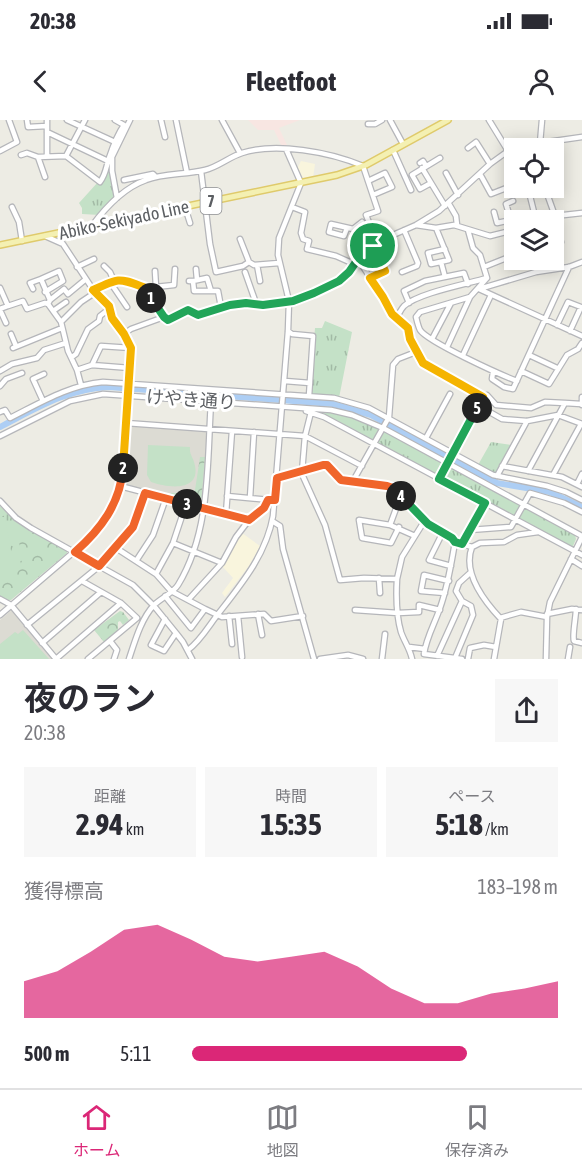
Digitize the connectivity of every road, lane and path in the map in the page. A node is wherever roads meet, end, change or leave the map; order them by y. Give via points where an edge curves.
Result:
1 (9, 120) edge
2 (27, 120) edge
3 (67, 120) edge
4 (85, 120) edge
5 (115, 120) edge
6 (130, 120) edge
7 (161, 120) edge
8 (176, 120) edge
9 (222, 120) edge
10 (382, 120) edge
11 (390, 120) edge
12 (448, 120) edge
13 (489, 120) edge
14 (542, 120) edge
15 (47, 123) edge
16 (368, 124) dead end
17 (82, 126) junction
18 (125, 126) junction
19 (47, 132) junction
20 (165, 137) dead end
21 (582, 137) edge
22 (540, 138) edge
23 (564, 140) edge
24 (115, 142) junction
25 (404, 144) junction
26 (504, 144) edge
27 (73, 145) junction
28 (468, 147) dead end
29 (286, 149) junction
30 (393, 150) junction
31 (0, 151) edge
32 (240, 153) junction
33 (504, 154) edge
34 (21, 155) dead end
35 (47, 156) junction
36 (66, 156) junction
37 (38, 157) junction
38 (440, 158) dead end
39 (108, 161) junction
40 (490, 164) junction
41 (363, 166) junction
42 (423, 166) junction
43 (201, 171) junction
44 (187, 173) junction
45 (446, 173) dead end
46 (480, 174) junction
47 (45, 177) dead end
48 (156, 177) junction
49 (124, 180) dead end
50 (368, 181) junction
51 (301, 183) junction
52 (431, 183) junction
53 (504, 189) edge
54 (411, 190) dead end
55 (373, 195) junction
56 (458, 195) junction
57 (117, 198) junction
58 (513, 201) dead end
59 (205, 203) junction
60 (447, 205) junction
61 (12, 207) dead end
62 (185, 207) junction
63 (292, 207) junction
64 (508, 210) edge
65 (494, 212) dead end
66 (582, 213) edge
67 (564, 216) edge
68 (504, 222) edge
69 (190, 223) dead end
70 (369, 223) junction
71 (416, 225) junction
72 (457, 225) junction
73 (91, 227) junction
74 (347, 228) dead end
75 (436, 228) junction
76 (404, 230) junction
77 (468, 230) junction
78 (504, 232) edge
79 (45, 236) junction
80 (240, 239) dead end
81 (357, 239) dead end
82 (22, 240) junction
83 (377, 242) junction
84 (0, 245) edge
85 (371, 248) junction
86 (445, 249) junction
87 (94, 259) dead end
88 (358, 259) junction
89 (504, 259) edge
90 (249, 262) junction
91 (441, 262) junction
92 (582, 262) edge
93 (279, 263) junction
94 (354, 264) junction
95 (257, 265) junction
96 (104, 266) dead end
97 (77, 267) junction
98 (484, 267) junction
99 (569, 267) junction
100 (175, 269) dead end
101 (196, 269) dead end
102 (155, 271) dead end
103 (245, 272) dead end
104 (402, 272) dead end
105 (445, 277) junction
106 (370, 278) junction
107 (487, 278) junction
108 (41, 279) junction
109 (86, 279) junction
110 (112, 281) junction
111 (193, 281) junction
112 (260, 281) dead end
113 (468, 284) junction
114 (156, 287) junction
115 (0, 288) edge
116 (146, 288) junction
117 (33, 289) dead end
118 (479, 289) junction
119 (94, 290) junction
120 (211, 291) junction
121 (45, 292) junction
122 (491, 295) junction
123 (470, 297) junction
124 (289, 301) junction
125 (49, 302) junction
126 (66, 302) dead end
127 (409, 303) junction
128 (451, 303) junction
129 (8, 306) junction
130 (256, 306) junction
131 (127, 307) dead end
132 (221, 307) junction
133 (0, 309) edge
134 (109, 309) junction
135 (53, 311) junction
136 (164, 317) junction
137 (396, 318) junction
138 (544, 319) junction
139 (61, 322) junction
140 (6, 323) dead end
141 (557, 325) junction
142 (62, 328) junction
143 (288, 331) junction
144 (570, 331) junction
145 (11, 334) dead end
146 (124, 334) junction
147 (582, 336) edge
148 (432, 339) junction
149 (66, 343) junction
150 (582, 343) edge
151 (447, 347) junction
152 (131, 348) junction
153 (416, 352) junction
154 (462, 355) junction
155 (528, 355) junction
156 (72, 357) junction
157 (92, 365) junction
158 (130, 368) junction
159 (557, 368) junction
160 (77, 370) junction
161 (0, 371) edge
162 (521, 371) junction
163 (493, 372) junction
164 (22, 373) dead end
165 (44, 374) dead end
166 (285, 381) junction
167 (517, 381) junction
168 (310, 383) junction
169 (128, 384) junction
170 (81, 385) junction
171 (0, 386) edge
172 (128, 394) junction
173 (450, 394) dead end
174 (283, 395) junction
175 (309, 396) junction
176 (582, 396) edge
177 (483, 397) junction
178 (44, 401) junction
179 (211, 402) junction
180 (565, 403) junction
181 (283, 404) junction
182 (581, 405) edge
183 (478, 406) junction
184 (0, 412) edge
185 (311, 412) junction
186 (558, 415) junction
187 (388, 418) junction
188 (527, 421) junction
189 (126, 423) junction
190 (581, 424) edge
191 (384, 427) junction
192 (209, 429) junction
193 (232, 431) junction
194 (254, 432) junction
195 (281, 434) junction
196 (0, 436) edge
197 (305, 436) junction
198 (426, 438) junction
199 (374, 444) junction
200 (453, 454) junction
201 (448, 462) junction
202 (362, 466) junction
203 (502, 466) junction
204 (528, 471) junction
205 (302, 472) junction
206 (582, 474) edge
207 (553, 475) junction
208 (497, 476) junction
209 (277, 478) junction
210 (439, 479) junction
211 (353, 481) junction
212 (120, 486) junction
213 (579, 486) edge
214 (145, 493) junction
215 (401, 495) junction
216 (227, 496) junction
217 (166, 498) junction
218 (250, 498) junction
219 (268, 500) junction
220 (275, 500) junction
221 (582, 500) edge
222 (0, 501) edge
223 (485, 503) junction
224 (186, 504) junction
225 (523, 505) junction
226 (204, 508) junction
227 (582, 512) edge
228 (226, 514) junction
229 (515, 519) junction
230 (249, 520) junction
231 (425, 520) junction
232 (272, 521) junction
233 (390, 525) junction
234 (399, 527) junction
235 (470, 530) junction
236 (443, 532) junction
237 (538, 532) junction
238 (415, 536) junction
239 (582, 537) edge
240 (455, 542) junction
241 (173, 543) junction
242 (462, 544) junction
243 (472, 547) junction
244 (116, 548) junction
245 (195, 551) junction
246 (575, 551) junction
247 (75, 552) junction
248 (582, 555) edge
249 (571, 559) junction
250 (136, 561) junction
251 (222, 562) junction
252 (99, 566) junction
253 (451, 566) junction
254 (582, 566) edge
255 (470, 573) junction
256 (156, 574) junction
257 (379, 578) junction
258 (397, 579) junction
259 (82, 581) junction
260 (448, 581) junction
261 (171, 591) junction
262 (100, 592) junction
263 (380, 593) dead end
264 (445, 593) junction
265 (165, 596) junction
266 (0, 599) edge
267 (188, 600) junction
268 (462, 601) junction
269 (121, 603) junction
270 (11, 605) junction
271 (154, 606) junction
272 (205, 609) junction
273 (579, 609) edge
274 (355, 610) dead end
275 (440, 610) junction
276 (398, 613) junction
277 (258, 614) junction
278 (0, 615) edge
279 (217, 615) junction
280 (547, 615) junction
281 (229, 616) junction
282 (238, 616) junction
283 (303, 616) junction
284 (147, 617) junction
285 (137, 618) junction
286 (501, 618) junction
287 (165, 620) junction
288 (27, 626) junction
289 (176, 633) junction
290 (385, 634) dead end
291 (262, 635) dead end
292 (110, 641) junction
293 (42, 643) junction
294 (582, 643) edge
295 (232, 644) dead end
296 (409, 647) junction
297 (496, 647) junction
298 (570, 647) dead end
299 (425, 649) junction
300 (188, 650) junction
301 (437, 656) junction
302 (242, 657) dead end
303 (455, 658) edge
304 (88, 659) edge
305 (114, 659) edge
306 (129, 659) edge
307 (192, 659) edge
308 (314, 659) edge
309 (320, 659) edge
310 (363, 659) edge
311 (382, 659) edge
312 (412, 659) edge
313 (462, 659) edge
314 (468, 659) edge
315 (494, 659) edge
316 (546, 659) edge
317 (568, 659) edge

1 - 31 street via 16,142
2 - 15 street via 28,127
3 - 17 street
4 - 17 street
5 - 18 street
6 - 18 street
7 - 20 street
8 - 44 street
9 - 32 street
10 - 16 street
11 - 25 street
12 - 25 main road, Abiko-Sekiyado Line / 7
13 - 26 street
14 - 22 street
15 - 19 street
17 - 24 street
17 - 27 street
18 - 24 street
18 - 57 street via 112,157
19 - 27 street
19 - 35 street
21 - 23 street
24 - 39 street
25 - 30 main road, Abiko-Sekiyado Line / 7
27 - 36 street
27 - 39 street
28 - 40 street via 476,142
29 - 32 street
29 - 41 street via 314,151
29 - 51 street
30 - 41 main road, Abiko-Sekiyado Line / 7
30 - 54 street
32 - 43 street
33 - 40 street
34 - 37 street
35 - 36 street
35 - 37 street
36 - 39 street via 98,182 106,173
37 - 47 street
38 - 42 street
40 - 46 street
41 - 50 street
41 - 51 main road, Abiko-Sekiyado Line / 7
42 - 52 street
42 - 52 street via 412,175 420,189
43 - 44 street
43 - 59 street
44 - 48 street
45 - 56 street
46 - 53 street via 491,194
46 - 56 street
48 - 49 street via 153,174
48 - 57 street via 140,182
50 - 55 street
50 - 55 street via 385,173 392,187
51 - 59 main road, Abiko-Sekiyado Line / 7
51 - 63 street
52 - 60 street
55 - 70 street via 378,211 366,215
56 - 60 street
57 - 73 street
58 - 64 street via 506,204
59 - 62 main road, Abiko-Sekiyado Line / 7
59 - 90 street via 216,272
60 - 71 street
60 - 72 street via 456,216
61 - 82 street
62 - 69 street
62 - 73 main road, Abiko-Sekiyado Line / 7
63 - 93 street via 279,238
63 - 94 street via 305,212 301,233 309,241 308,249
65 - 68 street via 497,223
66 - 67 street
70 - 74 street
70 - 83 street
71 - 75 street
71 - 76 street
72 - 75 street
72 - 77 street
73 - 79 main road, Abiko-Sekiyado Line / 7
75 - 86 street
76 - 83 street
76 - 104 street via 418,263
77 - 78 street via 490,236
77 - 98 street
79 - 82 main road, Abiko-Sekiyado Line / 7
79 - 97 street via 63,244
80 - 90 street
81 - 85 street
82 - 84 main road, Abiko-Sekiyado Line / 7
83 - 85 street
85 - 88 street
85 - 106 street via 385,271
86 - 91 street via 449,260
86 - 91 street via 428,254 431,264
87 - 97 street
88 - 94 street
88 - 106 street
89 - 98 street
90 - 95 street
91 - 105 street
92 - 99 street
93 - 95 street
93 - 124 street
94 - 124 street via 339,281
95 - 112 street
96 - 110 street
97 - 109 street
98 - 107 street
99 - 118 street
99 - 138 street
100 - 114 street via 174,285
101 - 111 street
102 - 114 street
103 - 130 street
105 - 113 street via 464,273
105 - 127 street via 404,291
106 - 137 street
107 - 113 street
107 - 118 street
108 - 117 street via 30,283
108 - 121 street
108 - 121 street via 59,271 63,281
109 - 119 street
109 - 125 street via 68,294 64,289
110 - 116 street via 124,280
110 - 119 street
110 - 131 street
111 - 120 street via 194,291
111 - 120 street via 209,279
113 - 127 street
114 - 116 street
115 - 129 street
116 - 136 street
118 - 122 street
118 - 123 street
119 - 134 street
119 - 139 street
120 - 132 street via 218,291
121 - 125 street
122 - 138 street
122 - 154 street
123 - 128 street
123 - 151 street
124 - 130 street
124 - 143 street
125 - 129 street via 27,309 23,301
125 - 135 street
126 - 135 street
127 - 137 street
128 - 148 street
128 - 148 street via 416,316 419,328
129 - 133 street
130 - 132 street via 246,303
132 - 136 street via 200,315 190,310 171,320
133 - 140 street
134 - 146 street
134 - 156 street via 88,329
135 - 139 street
136 - 146 street
137 - 153 street via 408,328
138 - 141 street
138 - 155 street
139 - 142 street
141 - 144 street
141 - 144 street via 568,302 581,308
142 - 145 street via 15,347
142 - 149 street
143 - 166 street
143 - 168 street via 313,336
144 - 147 street
146 - 152 street
148 - 151 street
149 - 156 street
149 - 161 street
150 - 159 street
151 - 154 street
152 - 157 street via 101,346
152 - 158 street
153 - 177 street via 426,366
153 - 187 street via 393,365
154 - 163 street
155 - 159 street
155 - 162 street
156 - 160 street
157 - 158 street
157 - 160 street
158 - 169 street
159 - 162 street via 549,384
160 - 170 street
162 - 167 street
163 - 167 street
163 - 167 street via 492,379 504,387 513,389
164 - 171 street
165 - 178 street via 33,379
166 - 168 street
166 - 174 street
168 - 175 street
169 - 170 street via 103,381
169 - 172 street
169 - 174 street
170 - 178 street
172 - 179 street, けやき通り
172 - 189 street
172 - 196 street, けやき通り via 77,399
173 - 198 street
174 - 175 street
174 - 181 street
175 - 187 street via 353,402
176 - 182 street
177 - 180 street via 496,405 531,408 545,402
177 - 183 street
178 - 184 street via 10,418 5,410
179 - 181 street, けやき通り
179 - 192 street
180 - 182 street
180 - 186 street
181 - 185 street
181 - 191 street via 345,413
181 - 195 street
183 - 188 street via 502,419
183 - 200 street
185 - 197 street
185 - 199 street
186 - 188 street
186 - 190 street
186 - 204 street
187 - 191 street
187 - 198 street
188 - 203 street
189 - 192 street
189 - 212 street
190 - 207 street
191 - 199 street
191 - 201 street
192 - 193 street
192 - 226 street
193 - 194 street
193 - 216 street
194 - 195 street
194 - 218 street
195 - 197 street
195 - 209 street
197 - 202 street
197 - 205 street
198 - 200 street
199 - 202 street
199 - 210 street
200 - 201 street
200 - 208 street
201 - 210 street
201 - 225 street
202 - 211 street
203 - 204 street
203 - 208 street
204 - 207 street
205 - 209 street
205 - 211 street via 327,465 341,480
205 - 257 street via 325,525 340,580
206 - 213 street
207 - 213 street
208 - 221 street via 547,486
209 - 220 street
210 - 223 street
211 - 215 street via 393,488
212 - 214 street
212 - 247 street via 103,525
214 - 217 street
214 - 244 street via 133,527
215 - 231 street
215 - 233 street
216 - 218 street
216 - 228 street
217 - 224 street
217 - 250 street via 153,535
218 - 219 street
219 - 220 street
219 - 230 street
220 - 232 street
222 - 247 street via 22,522
223 - 229 street
223 - 235 street
224 - 226 street
224 - 241 street
225 - 227 street via 530,493
225 - 229 street
225 - 239 street
226 - 228 street
226 - 245 street
228 - 230 street
229 - 235 street via 511,527
229 - 237 street
230 - 251 street
231 - 236 street
231 - 238 street
232 - 279 street via 257,560
232 - 283 street via 280,526
233 - 234 street
233 - 234 street via 359,520 362,538 391,543
234 - 238 street
235 - 242 street
236 - 240 street
236 - 253 street via 429,560
237 - 243 street
237 - 246 street
238 - 258 street via 402,557
239 - 246 street
240 - 242 street
240 - 253 street
241 - 245 street
241 - 256 street
242 - 243 street
243 - 255 street
244 - 250 street
244 - 252 street
245 - 251 street
245 - 261 street via 177,587
246 - 248 street
246 - 249 street
247 - 252 street
247 - 270 street
249 - 254 street
249 - 280 street
250 - 256 street
251 - 267 street
252 - 259 street
252 - 271 street via 133,585
253 - 260 street
255 - 268 street via 456,591
255 - 286 street via 484,600
256 - 261 street
257 - 258 street
257 - 263 street
258 - 276 street
259 - 262 street
259 - 288 street
260 - 264 street
260 - 264 street via 424,575 421,591
261 - 265 street
261 - 267 street
262 - 269 street
262 - 293 street
264 - 275 street
265 - 271 street
265 - 272 street via 191,628
266 - 270 street
267 - 272 street
268 - 301 street
268 - 303 street via 471,606 473,615
269 - 285 street
269 - 293 street via 56,659
270 - 278 street
270 - 288 street
271 - 284 street
271 - 287 street
272 - 279 street
273 - 280 street
273 - 294 street via 572,637
274 - 276 street
275 - 276 street via 419,605 420,612
275 - 299 street
276 - 296 street
277 - 282 street
277 - 283 street via 271,621
277 - 291 street
279 - 281 street
279 - 300 street
280 - 286 street via 521,612
280 - 316 street
281 - 282 street
281 - 295 street
282 - 302 street
283 - 308 street
284 - 285 street
284 - 306 street
285 - 292 street
286 - 297 street
287 - 289 street
287 - 289 street via 151,645 164,651
288 - 293 street
289 - 300 street
290 - 311 street
292 - 304 street
292 - 305 street via 117,650
296 - 299 street
296 - 312 street
297 - 314 street via 470,648
297 - 315 street
298 - 317 street
299 - 301 street via 424,654
300 - 307 street
301 - 303 street
303 - 313 street
309 - 310 street via 348,655

